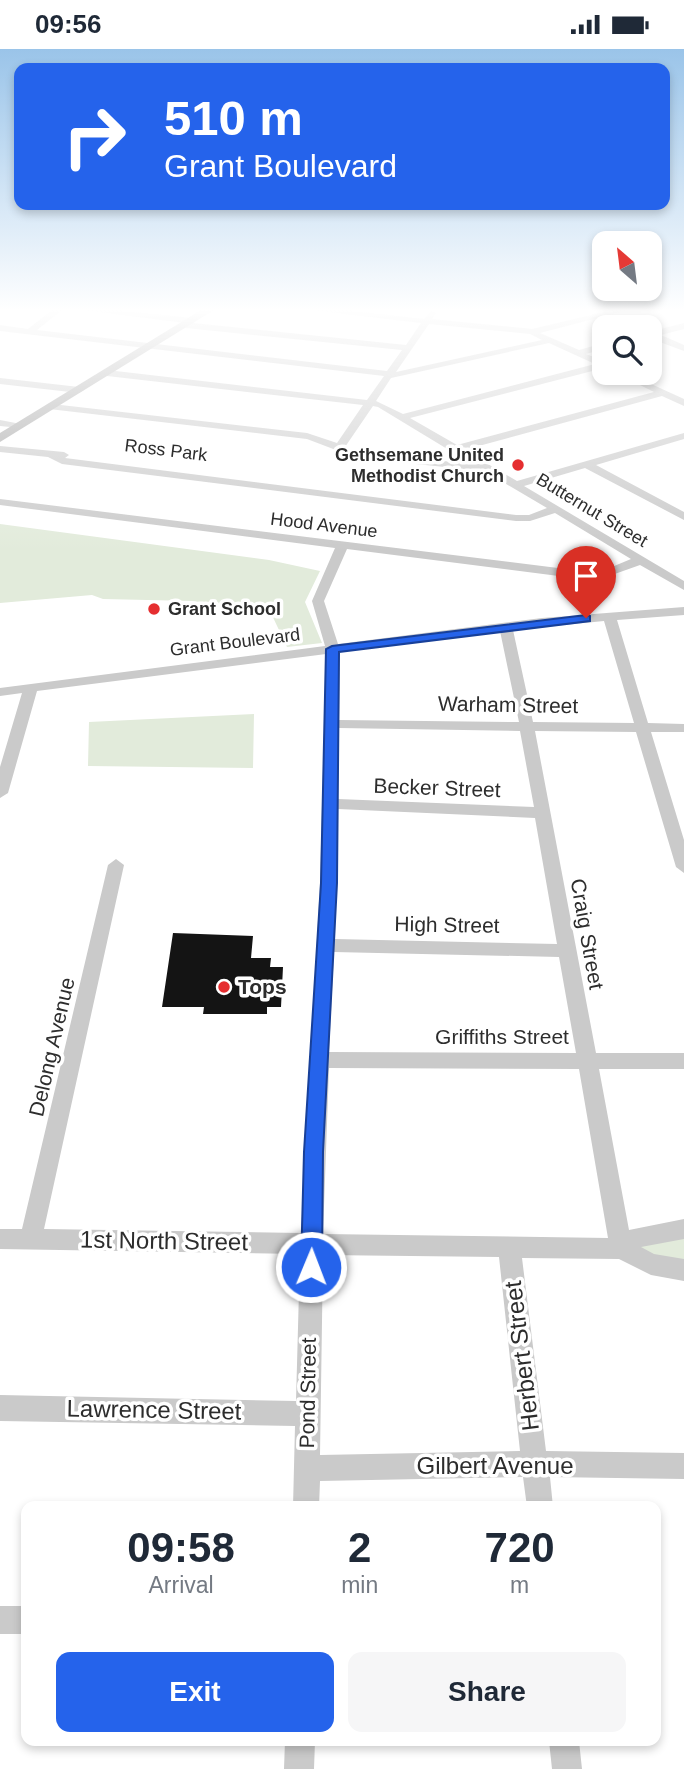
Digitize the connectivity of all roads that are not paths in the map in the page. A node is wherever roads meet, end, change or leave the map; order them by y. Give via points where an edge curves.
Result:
1 (79, 390) edge
2 (260, 390) edge
3 (381, 390) edge
4 (506, 390) edge
5 (656, 390) edge
6 (684, 393) edge
7 (666, 395) junction
8 (372, 403) junction
9 (684, 404) edge
10 (51, 407) junction
11 (402, 417) junction
12 (0, 423) edge
13 (20, 425) junction
14 (684, 436) edge
15 (0, 438) edge
16 (0, 449) edge
17 (338, 449) junction
18 (455, 449) junction
19 (586, 464) junction
20 (489, 469) junction
21 (515, 485) junction
22 (0, 502) edge
23 (556, 509) junction
24 (684, 517) edge
25 (344, 544) junction
26 (641, 560) junction
27 (684, 586) edge
28 (684, 611) edge
29 (608, 616) junction
30 (506, 627) junction
31 (332, 649) junction
32 (31, 688) junction
33 (0, 692) edge
34 (331, 724) junction
35 (527, 726) junction
36 (643, 728) junction
37 (684, 728) edge
38 (0, 793) edge
39 (330, 804) junction
40 (543, 813) junction
41 (116, 865) dead end
42 (684, 867) edge
43 (326, 945) junction
44 (567, 951) junction
45 (586, 1059) junction
46 (319, 1060) junction
47 (684, 1061) edge
48 (684, 1229) edge
49 (0, 1239) edge
50 (31, 1239) junction
51 (312, 1242) junction
52 (509, 1247) junction
53 (621, 1249) junction
54 (684, 1270) edge
55 (0, 1408) edge
56 (308, 1414) junction
57 (535, 1464) junction
58 (684, 1466) edge
59 (307, 1468) junction
60 (306, 1501) edge
61 (539, 1501) edge
62 (0, 1620) edge
63 (21, 1620) edge
64 (300, 1746) edge
65 (565, 1746) edge
66 (299, 1769) edge
67 (567, 1769) edge

1 - 10 main road
2 - 8 street, Butternut Street
3 - 8 street
4 - 11 street
5 - 7 street
6 - 7 street
7 - 9 street
7 - 18 street
8 - 11 street, Butternut Street
8 - 17 street
10 - 13 main road
10 - 17 street via 307,436
11 - 18 street, Butternut Street
12 - 13 street
13 - 15 main road
14 - 19 street
16 - 23 street, Ross Park via 62,461 516,517 530,518
17 - 20 street
18 - 20 street, Butternut Street
19 - 21 street
19 - 24 street
20 - 21 street, Butternut Street
21 - 23 street, Butternut Street
22 - 25 street, Hood Avenue
23 - 26 street, Butternut Street
25 - 26 street, Hood Avenue via 593,575
25 - 31 street, Pond Street via 318,596
26 - 27 street, Butternut Street
28 - 29 street, Grant Boulevard
29 - 30 street, Grant Boulevard
29 - 36 street
30 - 31 street, Grant Boulevard
30 - 35 street, Craig Street
31 - 32 street, Grant Boulevard
31 - 34 street, Pond Street
32 - 33 street, Grant Boulevard
32 - 38 street
34 - 35 street, Warham Street
34 - 39 street, Pond Street
35 - 36 street, Warham Street
35 - 40 street, Craig Street
36 - 37 street, Warham Street
36 - 42 street
39 - 40 street, Becker Street
39 - 43 street, Pond Street
40 - 44 street, Craig Street
41 - 50 street, Delong Avenue
43 - 44 street, High Street
43 - 46 street, Pond Street
44 - 45 street, Craig Street
45 - 46 street, Griffiths Street
45 - 47 street, Griffiths Street
45 - 53 street, Craig Street
46 - 51 street, Pond Street
48 - 53 street, 1st North Street via 638,1236
49 - 50 street, 1st North Street
50 - 51 street, 1st North Street
51 - 52 street, 1st North Street
51 - 56 street, Pond Street
52 - 53 street, 1st North Street
52 - 57 street, Herbert Street
53 - 54 street, 1st North Street via 652,1264
55 - 56 street, Lawrence Street
56 - 59 street, Pond Street
57 - 58 street, Gilbert Avenue
57 - 59 street, Gilbert Avenue
57 - 61 street, Herbert Street
59 - 60 street, Pond Street
62 - 63 street
64 - 66 street
65 - 67 street

